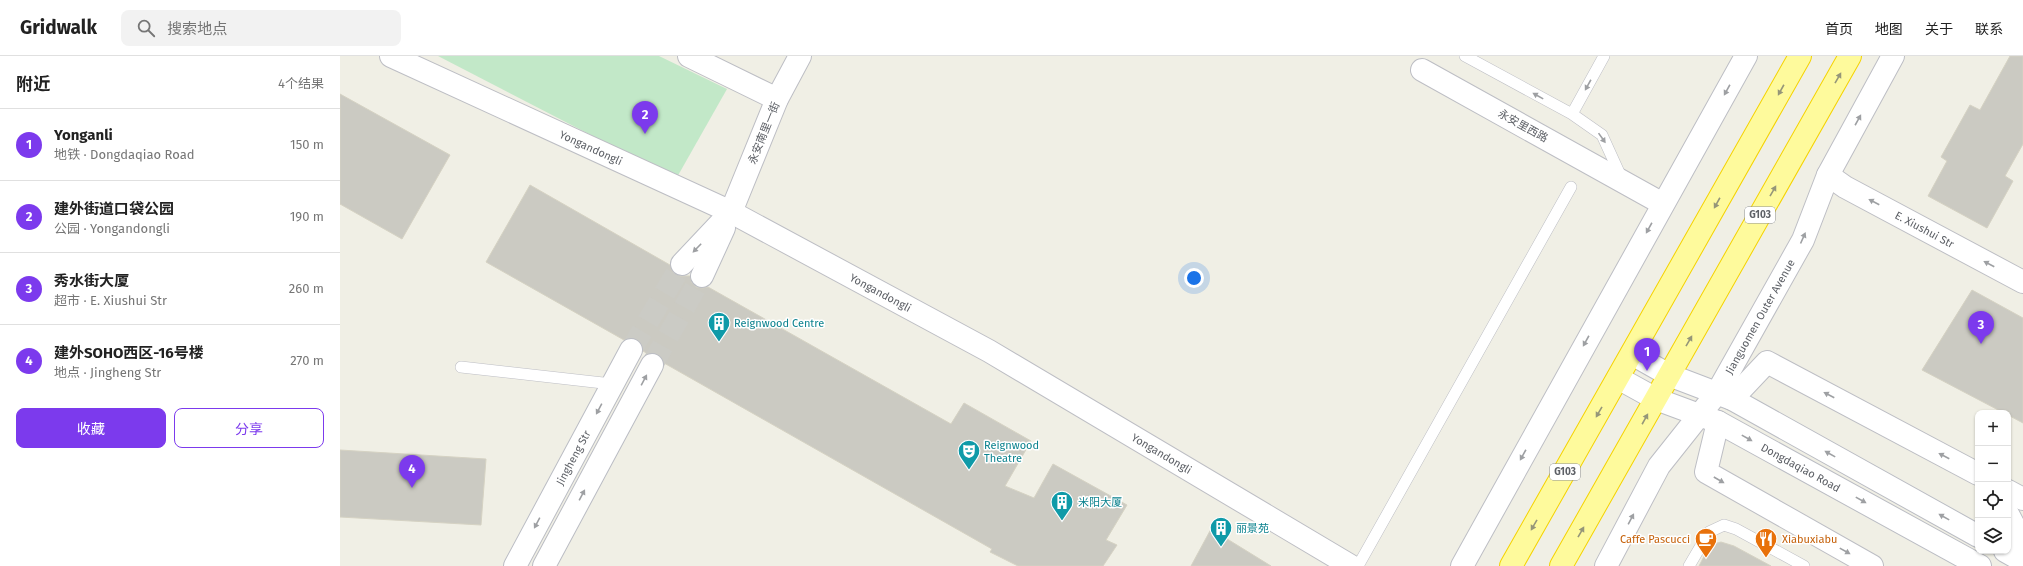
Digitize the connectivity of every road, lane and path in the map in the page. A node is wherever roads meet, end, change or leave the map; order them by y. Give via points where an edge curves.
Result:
1 (391, 56) edge
2 (689, 56) edge
3 (800, 56) edge
4 (1466, 56) edge
5 (1604, 56) edge
6 (1746, 56) edge
7 (1800, 56) edge
8 (1850, 56) edge
9 (1893, 56) edge
10 (1422, 70) dead end
11 (777, 99) junction
12 (1572, 114) junction
13 (1828, 175) junction
14 (1624, 183) junction
15 (1571, 187) dead end
16 (1663, 204) junction
17 (731, 212) junction
18 (682, 264) tunnel mouth
19 (702, 276) tunnel mouth
20 (2023, 282) edge
21 (631, 350) tunnel mouth
22 (1632, 354) junction
23 (652, 365) tunnel mouth
24 (461, 367) dead end
25 (1670, 375) junction
26 (1618, 378) junction
27 (612, 384) junction
28 (1725, 396) junction
29 (1656, 400) junction
30 (1709, 419) junction
31 (1975, 472) edge
32 (2011, 493) edge
33 (2023, 499) edge
34 (2010, 518) edge
35 (1975, 534) edge
36 (2023, 543) edge
37 (2010, 554) edge
38 (2023, 561) edge
39 (514, 566) edge
40 (544, 566) edge
41 (1351, 566) edge
42 (1358, 566) edge
43 (1462, 566) edge
44 (1511, 566) edge
45 (1561, 566) edge
46 (1606, 566) edge
47 (1689, 566) edge
48 (1804, 566) edge
49 (1872, 566) edge
50 (1980, 566) edge

1 - 17 street, Yongandongli
2 - 11 street
3 - 11 street, 永安南里一街
12 -> 4 lane
5 -> 12 lane
6 -> 16 street
7 -> 22 highway
25 -> 8 highway, G103
13 -> 9 street, Jianguomen Outer Avenue
10 - 14 street, 永安里西路
11 - 17 street, 永安南里一街
12 -> 14 lane via 1602,135
20 -> 13 street, E. Xiushui Str via 1845,187
28 -> 13 street, Jianguomen Outer Avenue via 1803,240
14 - 16 street, 永安里西路
15 - 42 lane
16 -> 43 street
17 -> 18 street
17 - 19 street
17 - 41 street, Yongandongli via 989,351
21 - 27 street, Jingheng Str
22 - 25 street
22 - 26 highway
40 -> 23 street
24 - 27 lane
25 - 28 street
25 - 29 highway, G103
26 - 29 street, Dongdaqiao Road
26 -> 44 highway, G103
27 -> 39 street, Jingheng Str
28 - 30 street, Jianguomen Outer Avenue
31 -> 28 street via 1767,362
35 -> 28 street
29 - 30 street, Dongdaqiao Road
45 -> 29 highway, G103
46 -> 30 street, Jianguomen Outer Avenue via 1659,466
30 -> 49 street via 1706,472
30 -> 50 street, Dongdaqiao Road
32 - 33 street
34 - 36 street
37 - 38 street
47 - 48 lane via 1709,532 1724,526 1736,529

